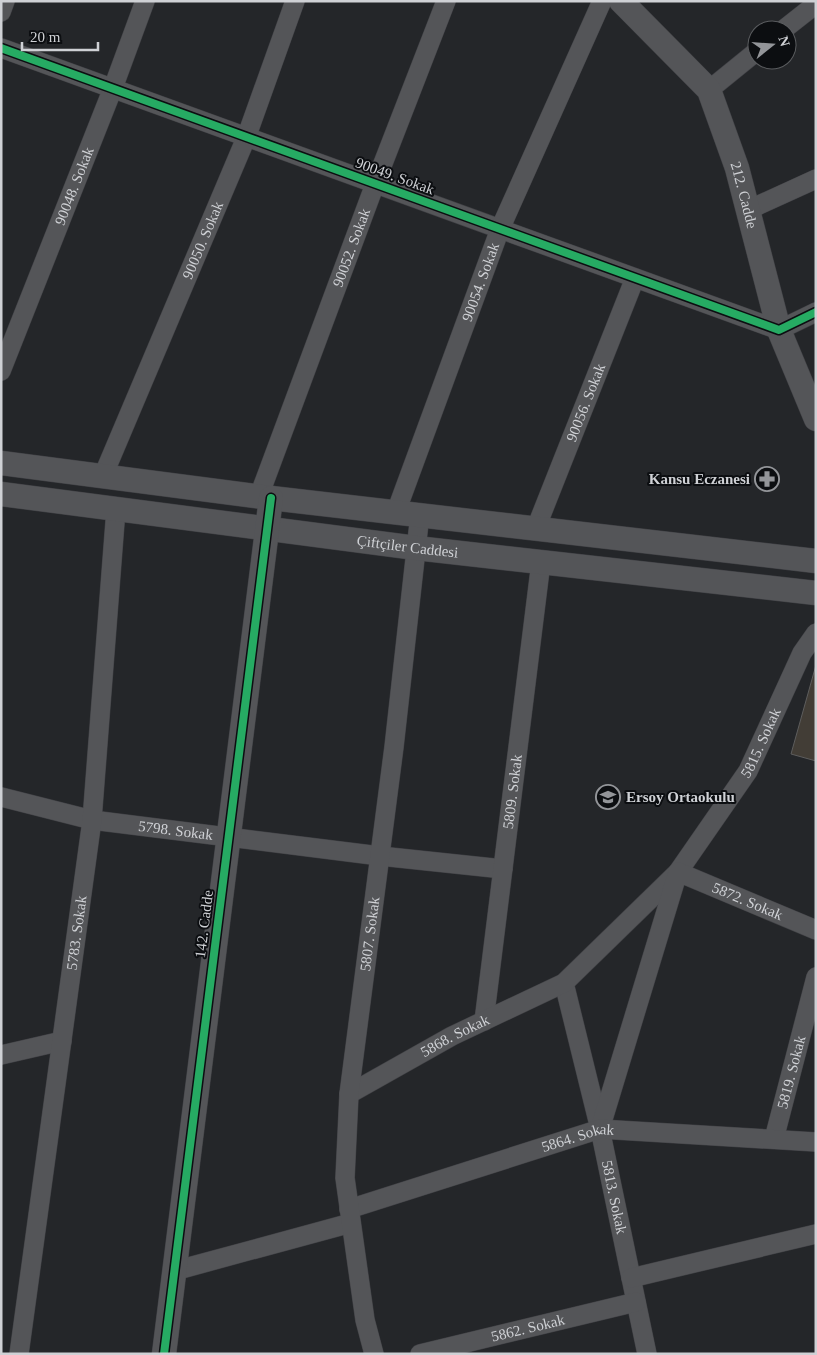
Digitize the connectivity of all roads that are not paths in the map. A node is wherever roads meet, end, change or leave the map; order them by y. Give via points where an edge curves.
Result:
1 (5, 1) edge
2 (145, 1) edge
3 (296, 1) edge
4 (446, 1) edge
5 (602, 1) edge
6 (621, 1) edge
7 (816, 4) edge
8 (1, 12) edge
9 (796, 20) edge
10 (1, 48) edge
11 (747, 59) edge
12 (113, 88) junction
13 (709, 90) junction
14 (246, 138) junction
15 (816, 179) edge
16 (375, 184) junction
17 (748, 210) junction
18 (500, 229) junction
19 (635, 278) junction
20 (816, 312) edge
21 (779, 330) junction
22 (1, 371) edge
23 (816, 419) edge
24 (1, 463) edge
25 (103, 476) junction
26 (1, 494) edge
27 (265, 497) junction
28 (116, 509) junction
29 (396, 512) junction
30 (420, 514) junction
31 (536, 528) junction
32 (268, 529) junction
33 (416, 548) junction
34 (816, 561) edge
35 (541, 562) junction
36 (816, 593) edge
37 (816, 633) edge
38 (1, 797) edge
39 (92, 820) junction
40 (229, 836) junction
41 (380, 856) junction
42 (502, 869) junction
43 (678, 872) junction
44 (816, 930) edge
45 (816, 977) edge
46 (564, 983) junction
47 (484, 1020) junction
48 (62, 1041) junction
49 (1, 1055) edge
50 (349, 1094) junction
51 (600, 1129) junction
52 (774, 1139) junction
53 (816, 1142) edge
54 (350, 1216) junction
55 (816, 1234) edge
56 (174, 1271) junction
57 (631, 1278) junction
58 (636, 1302) junction
59 (19, 1354) edge
60 (164, 1354) edge
61 (374, 1354) edge
62 (420, 1354) edge
63 (647, 1354) edge

1 - 8 street
2 - 12 street, 90048. Sokak
3 - 14 street, 90050. Sokak
4 - 16 street, 90052. Sokak
5 - 18 street, 90054. Sokak
6 - 13 street, 212. Cadde
7 - 9 street
10 - 12 street, 90049. Sokak
11 - 13 street
12 - 14 street, 90049. Sokak
12 - 22 street, 90048. Sokak
13 - 17 street, 212. Cadde via 737,168
14 - 16 street, 90049. Sokak
14 - 25 street, 90050. Sokak
15 - 17 street
16 - 18 street, 90049. Sokak
16 - 27 street, 90052. Sokak
17 - 21 street, 212. Cadde
18 - 19 street, 90049. Sokak
18 - 29 street, 90054. Sokak
19 - 21 street, 90049. Sokak
19 - 31 street, 90056. Sokak
20 - 21 street
21 - 23 street, 212. Cadde
24 - 25 street
25 - 27 street
26 - 28 street, Çiftçiler Caddesi
27 - 29 street
27 - 32 street, 142. Cadde
28 - 32 street, Çiftçiler Caddesi
28 - 39 street, 5783. Sokak
29 - 30 street
30 - 31 street
30 - 33 street, 5807. Sokak
31 - 34 street
32 - 33 street, Çiftçiler Caddesi
32 - 40 street, 142. Cadde
33 - 35 street, Çiftçiler Caddesi
33 - 41 street, 5807. Sokak
35 - 36 street, Çiftçiler Caddesi
35 - 42 street, 5809. Sokak
37 - 43 street, 5815. Sokak via 802,654 748,771
38 - 39 street, 5798. Sokak
39 - 40 street, 5798. Sokak
39 - 48 street, 5783. Sokak
40 - 41 street, 5798. Sokak
40 - 56 street, 142. Cadde
41 - 42 street, 5798. Sokak
41 - 50 street, 5807. Sokak
42 - 47 street, 5809. Sokak
43 - 44 street, 5872. Sokak
43 - 46 street, 5815. Sokak
43 - 51 street, 5815. Sokak
45 - 52 street, 5819. Sokak
46 - 47 street, 5868. Sokak
46 - 51 street, 5813. Sokak
47 - 50 street, 5868. Sokak
48 - 49 street
48 - 59 street, 5783. Sokak
50 - 54 street, 5807. Sokak via 345,1178
51 - 52 street, 5864. Sokak
51 - 54 street, 5864. Sokak
51 - 57 street, 5813. Sokak
52 - 53 street, 5864. Sokak
54 - 56 street, 5864. Sokak
54 - 61 street, 5807. Sokak via 365,1320
55 - 57 street
56 - 60 street, 142. Cadde
57 - 58 street, 5813. Sokak
58 - 62 street, 5862. Sokak
58 - 63 street, 5813. Sokak

